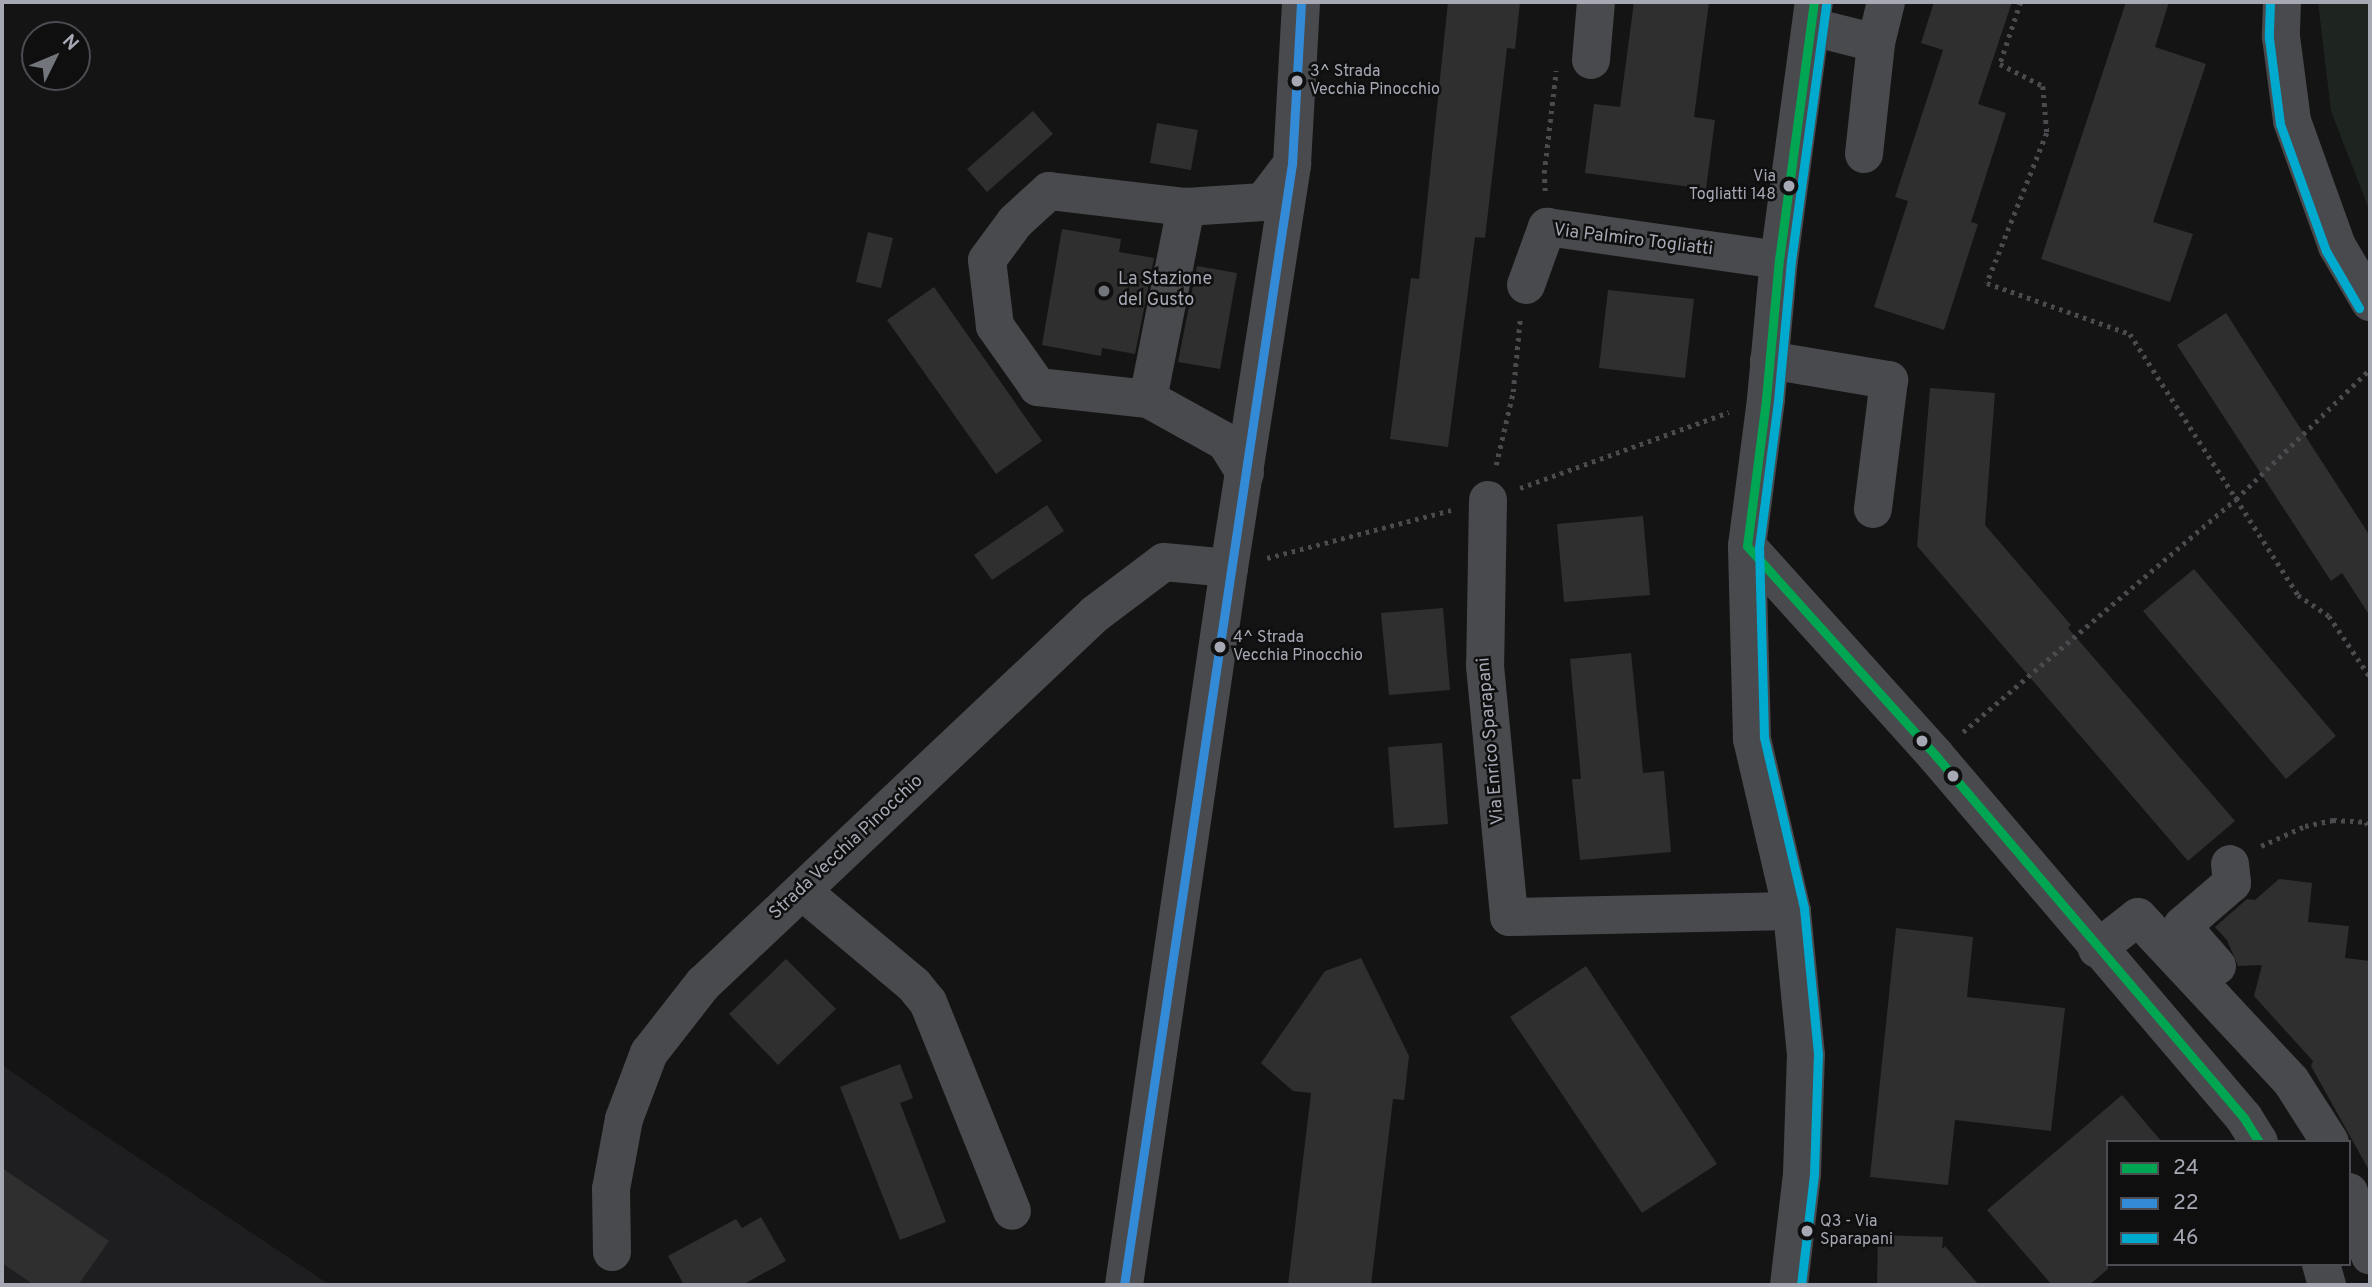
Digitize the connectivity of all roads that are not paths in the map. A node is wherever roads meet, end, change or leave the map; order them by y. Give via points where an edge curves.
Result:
1 (1301, 2) edge
2 (1596, 2) edge
3 (1886, 2) edge
4 (2281, 2) edge
5 (1813, 14) edge
6 (1876, 43) junction
7 (1574, 64) road end
8 (1864, 154) dead end
9 (1292, 164) junction
10 (1186, 207) junction
11 (1779, 260) junction
12 (1526, 285) road end
13 (2370, 302) edge
14 (1769, 360) junction
15 (1148, 400) junction
16 (1245, 473) junction
17 (1488, 500) road end
18 (1873, 509) dead end
19 (1747, 546) junction
20 (1228, 568) junction
21 (2230, 864) road end
22 (802, 891) junction
23 (1792, 912) junction
24 (2097, 949) junction
25 (2239, 1027) junction
26 (2258, 1140) edge
27 (2329, 1140) edge
28 (2351, 1198) edge
29 (1012, 1211) dead end
30 (612, 1252) dead end
31 (2370, 1256) edge
32 (2322, 1266) edge
33 (1124, 1285) edge
34 (1789, 1285) edge
35 (2327, 1285) edge

1 - 9 street
2 - 7 street
3 - 6 street
4 - 13 street via 2292,121 2337,246
5 - 6 street
5 - 11 street
6 - 8 street
9 - 10 street via 1263,202
9 - 16 street
10 - 15 street
10 - 15 street via 1049,191 1015,222 987,260 995,326 1038,387
11 - 12 street, Via Palmiro Togliatti via 1547,227
11 - 14 street
14 - 18 street via 1889,380
14 - 19 street
15 - 16 street via 1226,442
16 - 20 street
17 - 23 street, Via Enrico Sparapani via 1485,666 1509,917
19 - 23 street via 1752,739
19 - 24 street via 1936,756
20 - 22 street, Strada Vecchia Pinocchio via 1164,562 1095,614
20 - 33 street
21 - 25 street via 2232,883 2182,926 2256,1012
22 - 29 street via 914,985 928,1002
22 - 30 street, Strada Vecchia Pinocchio via 703,984 649,1053 624,1119 611,1189
23 - 34 street via 1806,1055 1802,1174
24 - 25 street via 2138,917
24 - 26 street via 2244,1118
25 - 27 street via 2291,1081
28 - 31 street
32 - 35 street

